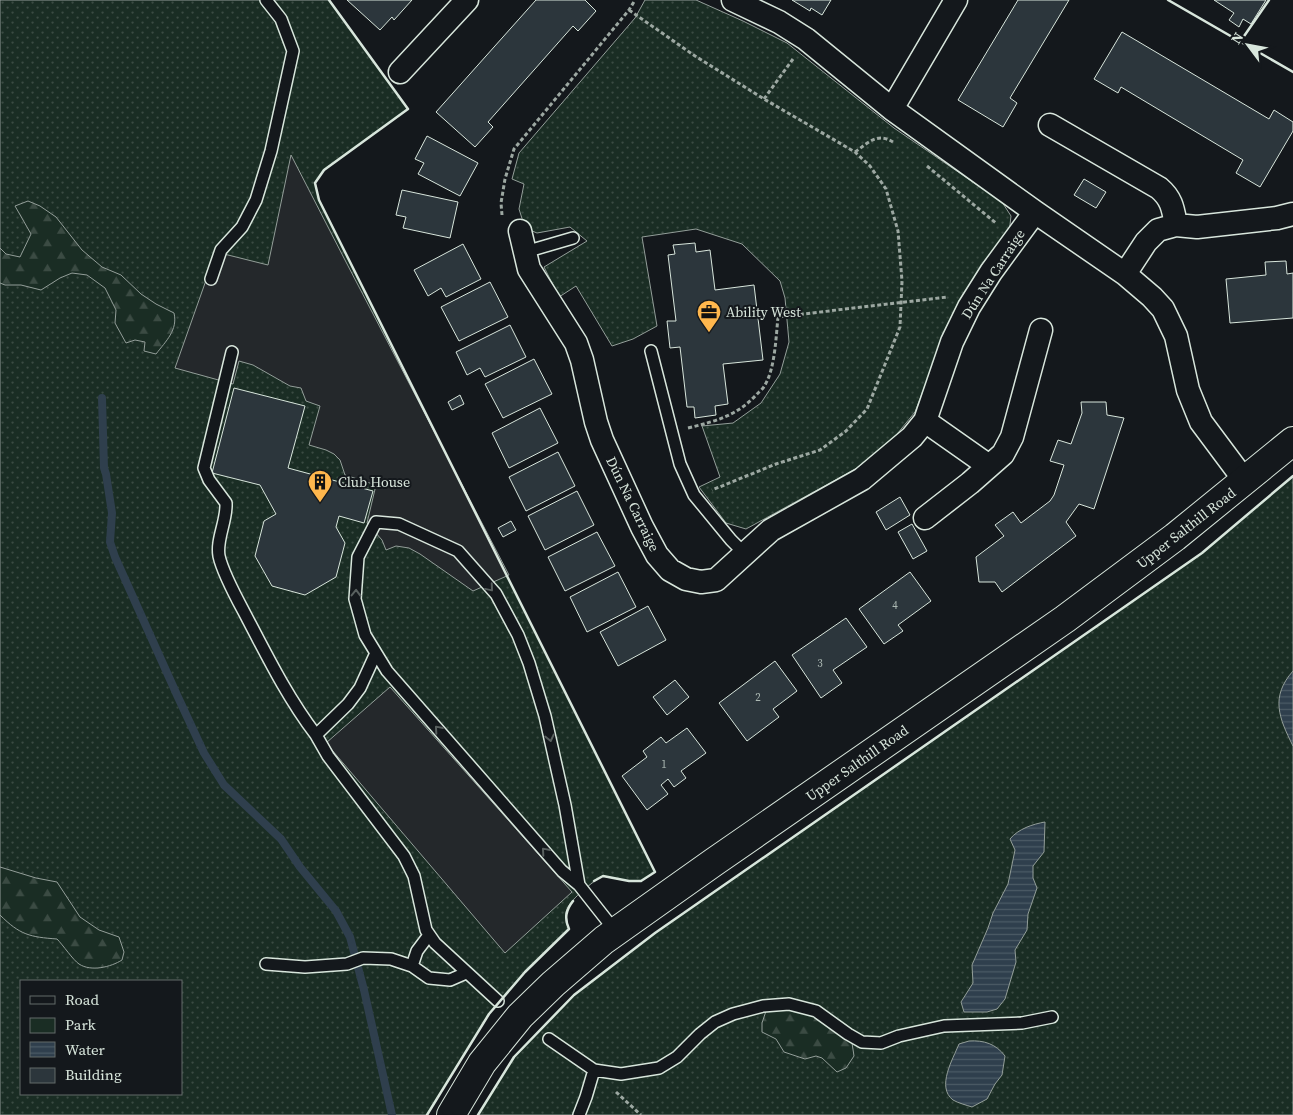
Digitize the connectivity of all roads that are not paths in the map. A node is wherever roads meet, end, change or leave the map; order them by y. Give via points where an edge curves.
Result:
1 (266, 0) edge
2 (467, 0) edge
3 (733, 0) edge
4 (956, 0) edge
5 (400, 72) dead end
6 (892, 109) junction
7 (1050, 125) dead end
8 (1035, 212) junction
9 (1293, 214) edge
10 (1176, 225) junction
11 (573, 238) dead end
12 (523, 241) joint
13 (1125, 274) junction
14 (211, 279) dead end
15 (1041, 330) dead end
16 (650, 351) dead end
17 (232, 352) dead end
18 (925, 421) junction
19 (1293, 441) edge
20 (989, 466) junction
21 (1245, 482) junction
22 (925, 518) dead end
23 (745, 554) junction
24 (376, 653) junction
25 (316, 735) junction
26 (579, 885) junction
27 (616, 932) junction
28 (429, 935) junction
29 (266, 964) dead end
30 (412, 966) junction
31 (466, 973) junction
32 (498, 1001) dead end
33 (1052, 1016) dead end
34 (549, 1039) dead end
35 (594, 1070) junction
36 (451, 1115) edge
37 (579, 1115) edge

1 - 14 lane via 282,19 293,51 271,151 256,200 242,227 221,250
2 - 5 street
3 - 6 street via 806,39
4 - 6 street
6 - 8 street
7 - 10 street via 1168,195
8 - 13 street
8 - 18 street, Dún Na Carraige via 976,296 952,342
9 - 10 street via 1197,227
10 - 13 street via 1158,230
11 - 12 lane
12 - 23 street, Dún Na Carraige via 529,269 576,343 602,440 657,555 670,570 686,579 701,582 716,580
13 - 21 street via 1166,315 1176,336 1188,390 1198,415
15 - 20 street via 1012,437 1003,454
16 - 23 lane via 680,464 694,495
17 - 25 lane via 204,468 226,503 219,557 265,651 302,717
18 - 20 street
18 - 23 street, Dún Na Carraige via 912,437 862,478 771,530
19 - 21 main road, Upper Salthill Road
20 - 22 street
21 - 27 main road, Upper Salthill Road via 1065,619
24 - 25 lane via 360,688
26 -> 24 lane via 562,871 388,671
24 -> 26 lane via 364,635 355,599 358,557 376,522 399,524 458,551 496,594 518,635 545,716
25 - 28 lane via 328,756 404,856 414,876
26 - 27 lane
27 - 36 main road, Upper Salthill Road via 520,1016 482,1064
28 - 30 lane via 417,951
28 - 31 lane
29 - 30 lane via 305,967 347,964 363,958 391,960
30 - 31 lane via 428,978 450,980
31 - 32 lane
33 - 35 lane via 1022,1023 944,1026 881,1043 862,1042 816,1011 789,1004 763,1006 716,1022 677,1057 659,1068 621,1074
34 - 35 lane
35 - 37 lane

